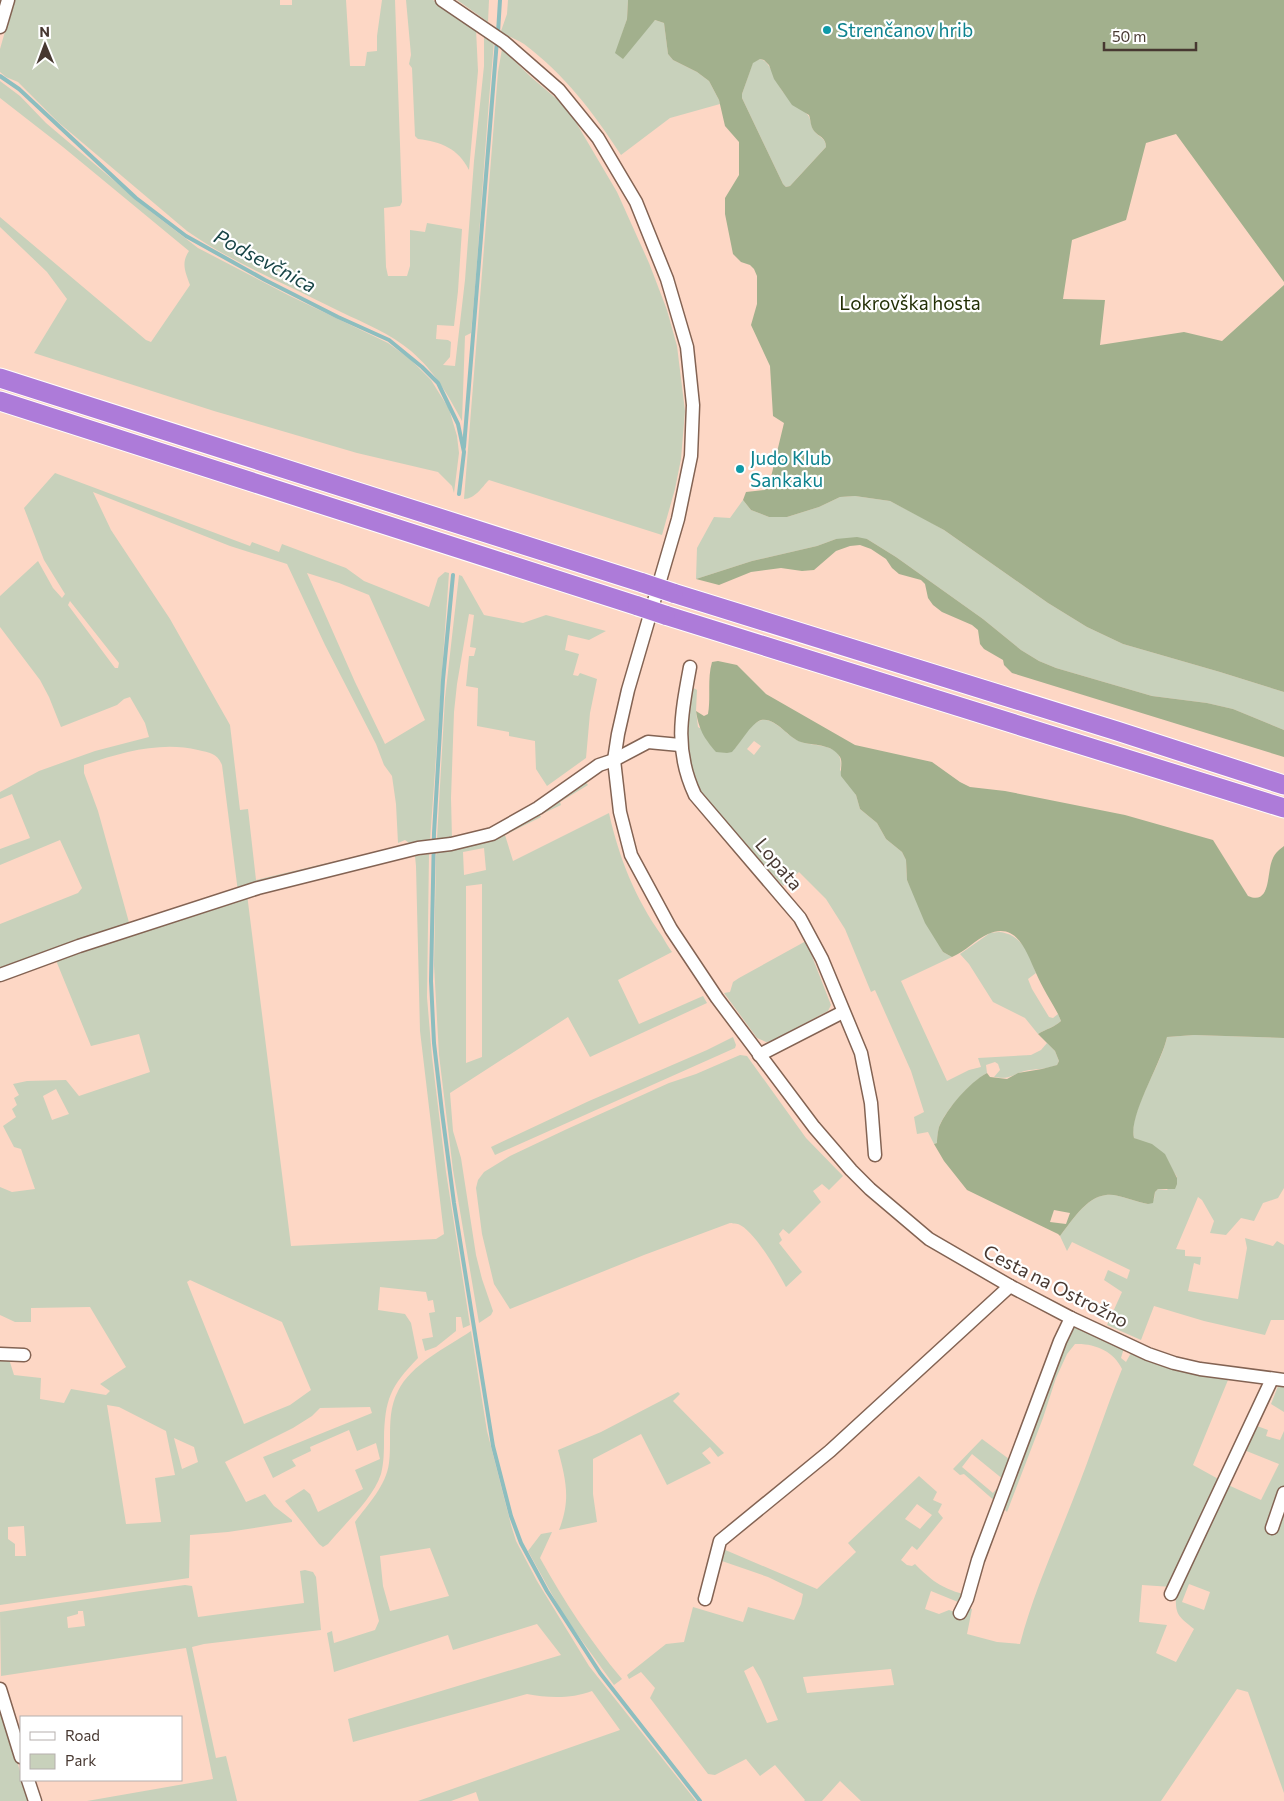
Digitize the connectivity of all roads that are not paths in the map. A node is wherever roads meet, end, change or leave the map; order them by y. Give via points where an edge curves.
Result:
1 (8, 0) edge
2 (442, 0) edge
3 (0, 27) edge
4 (0, 378) edge
5 (0, 401) edge
6 (690, 667) dead end
7 (680, 745) junction
8 (614, 760) junction
9 (1284, 785) edge
10 (1284, 808) edge
11 (0, 975) edge
12 (843, 1012) junction
13 (760, 1055) junction
14 (876, 1156) dead end
15 (1010, 1286) junction
16 (1071, 1318) junction
17 (0, 1354) edge
18 (24, 1355) dead end
19 (1278, 1379) edge
20 (1284, 1494) edge
21 (1272, 1528) dead end
22 (1172, 1594) dead end
23 (705, 1599) dead end
24 (960, 1613) dead end
25 (0, 1689) edge
26 (20, 1754) edge
27 (28, 1781) edge
28 (35, 1801) edge

1 - 3 street
2 - 8 street, Cesta na Ostrožno via 504,42 559,90 598,138 636,202 667,279 687,347 693,405 691,456 678,519 628,690
4 - 9 highway, bridge
5 - 10 highway, bridge via 665,615
6 - 7 street, Lopata
7 - 8 street via 648,742
7 - 12 street, Lopata via 687,778 696,796 800,918 822,959
8 - 11 street via 598,764 538,808 492,834 418,848 258,888
8 - 13 street, Cesta na Ostrožno via 620,812 631,855 671,930
12 - 13 street
12 - 14 street, Lopata via 861,1053 871,1103
13 - 15 street, Cesta na Ostrožno via 850,1170 930,1239
15 - 16 street, Cesta na Ostrožno
15 - 23 street via 830,1451 720,1541
16 - 19 street, Cesta na Ostrožno via 1174,1364
16 - 24 street
17 - 18 street
19 - 22 street, Cesta na Ostrožno
20 - 21 street
25 - 26 street
27 - 28 street

